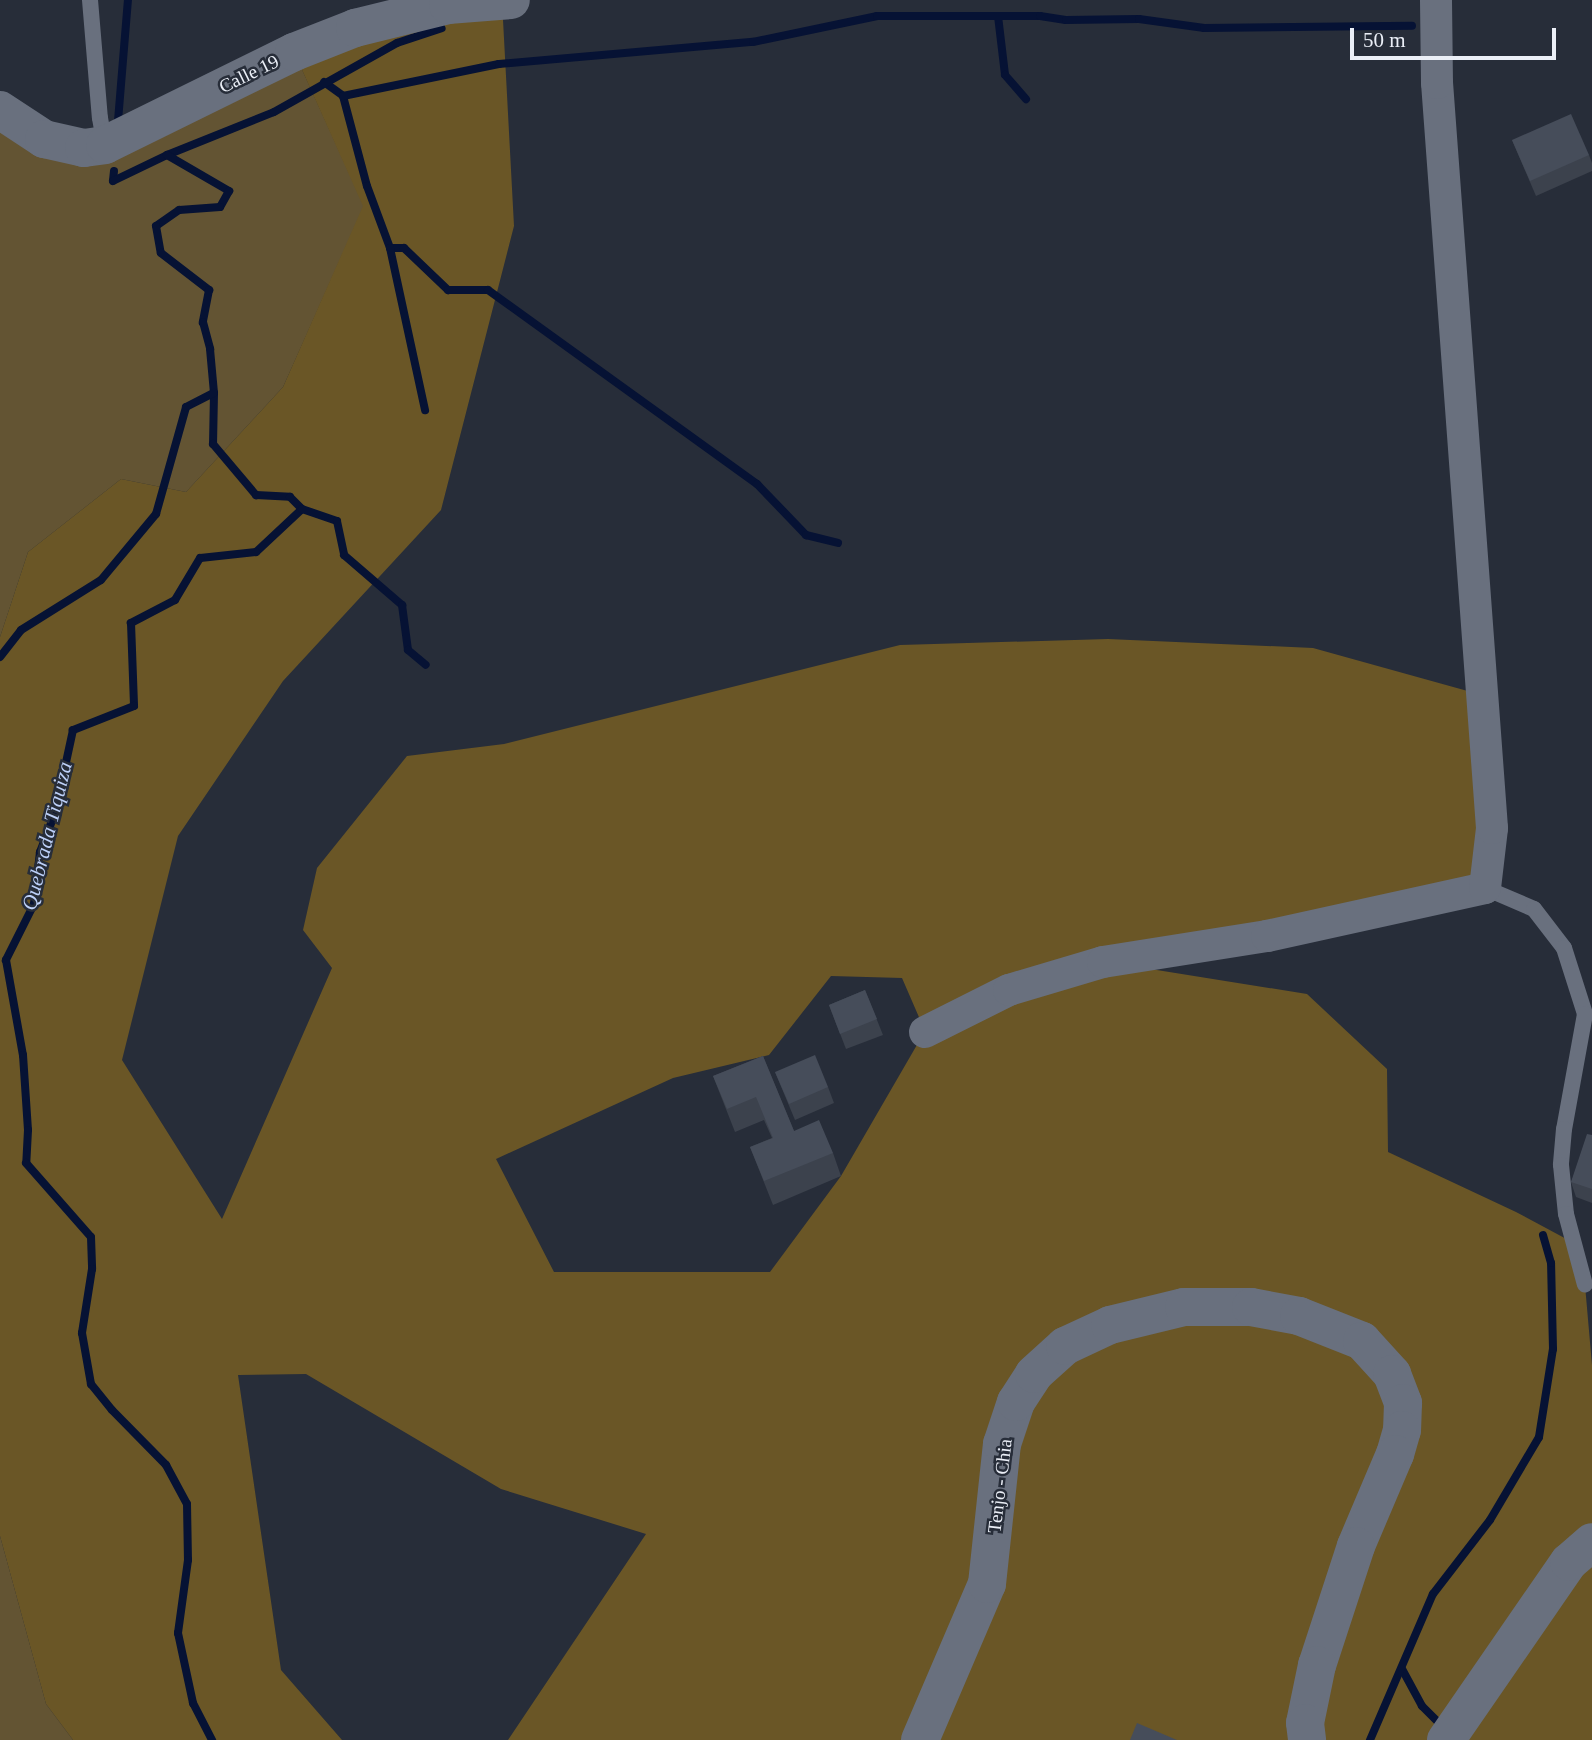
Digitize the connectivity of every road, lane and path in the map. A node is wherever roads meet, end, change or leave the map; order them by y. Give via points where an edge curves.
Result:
1 (90, 0) edge
2 (502, 0) edge
3 (511, 0) edge
4 (1436, 0) edge
5 (0, 110) edge
6 (105, 145) junction
7 (1485, 888) junction
8 (925, 1032) dead end
9 (1585, 1286) dead end
10 (1592, 1542) edge
11 (920, 1740) edge
12 (1307, 1740) edge
13 (1446, 1740) edge

1 - 6 lane
2 - 3 street, Calle 19
2 - 6 street, Calle 19 via 448,5 355,28 294,52
4 - 7 street via 1438,97 1492,828
5 - 6 street, Calle 19 via 44,139 83,148
7 - 8 street via 1267,936 1103,962 1009,990
7 - 9 lane via 1534,909 1564,948 1585,1014 1561,1165 1566,1214
10 - 13 street via 1569,1562
11 - 12 street, Tenjo - Chia via 987,1584 1002,1444 1016,1402 1034,1374 1065,1346 1110,1325 1184,1307 1251,1307 1299,1316 1362,1341 1392,1374 1403,1403 1395,1454 1356,1546 1317,1665 1305,1723

